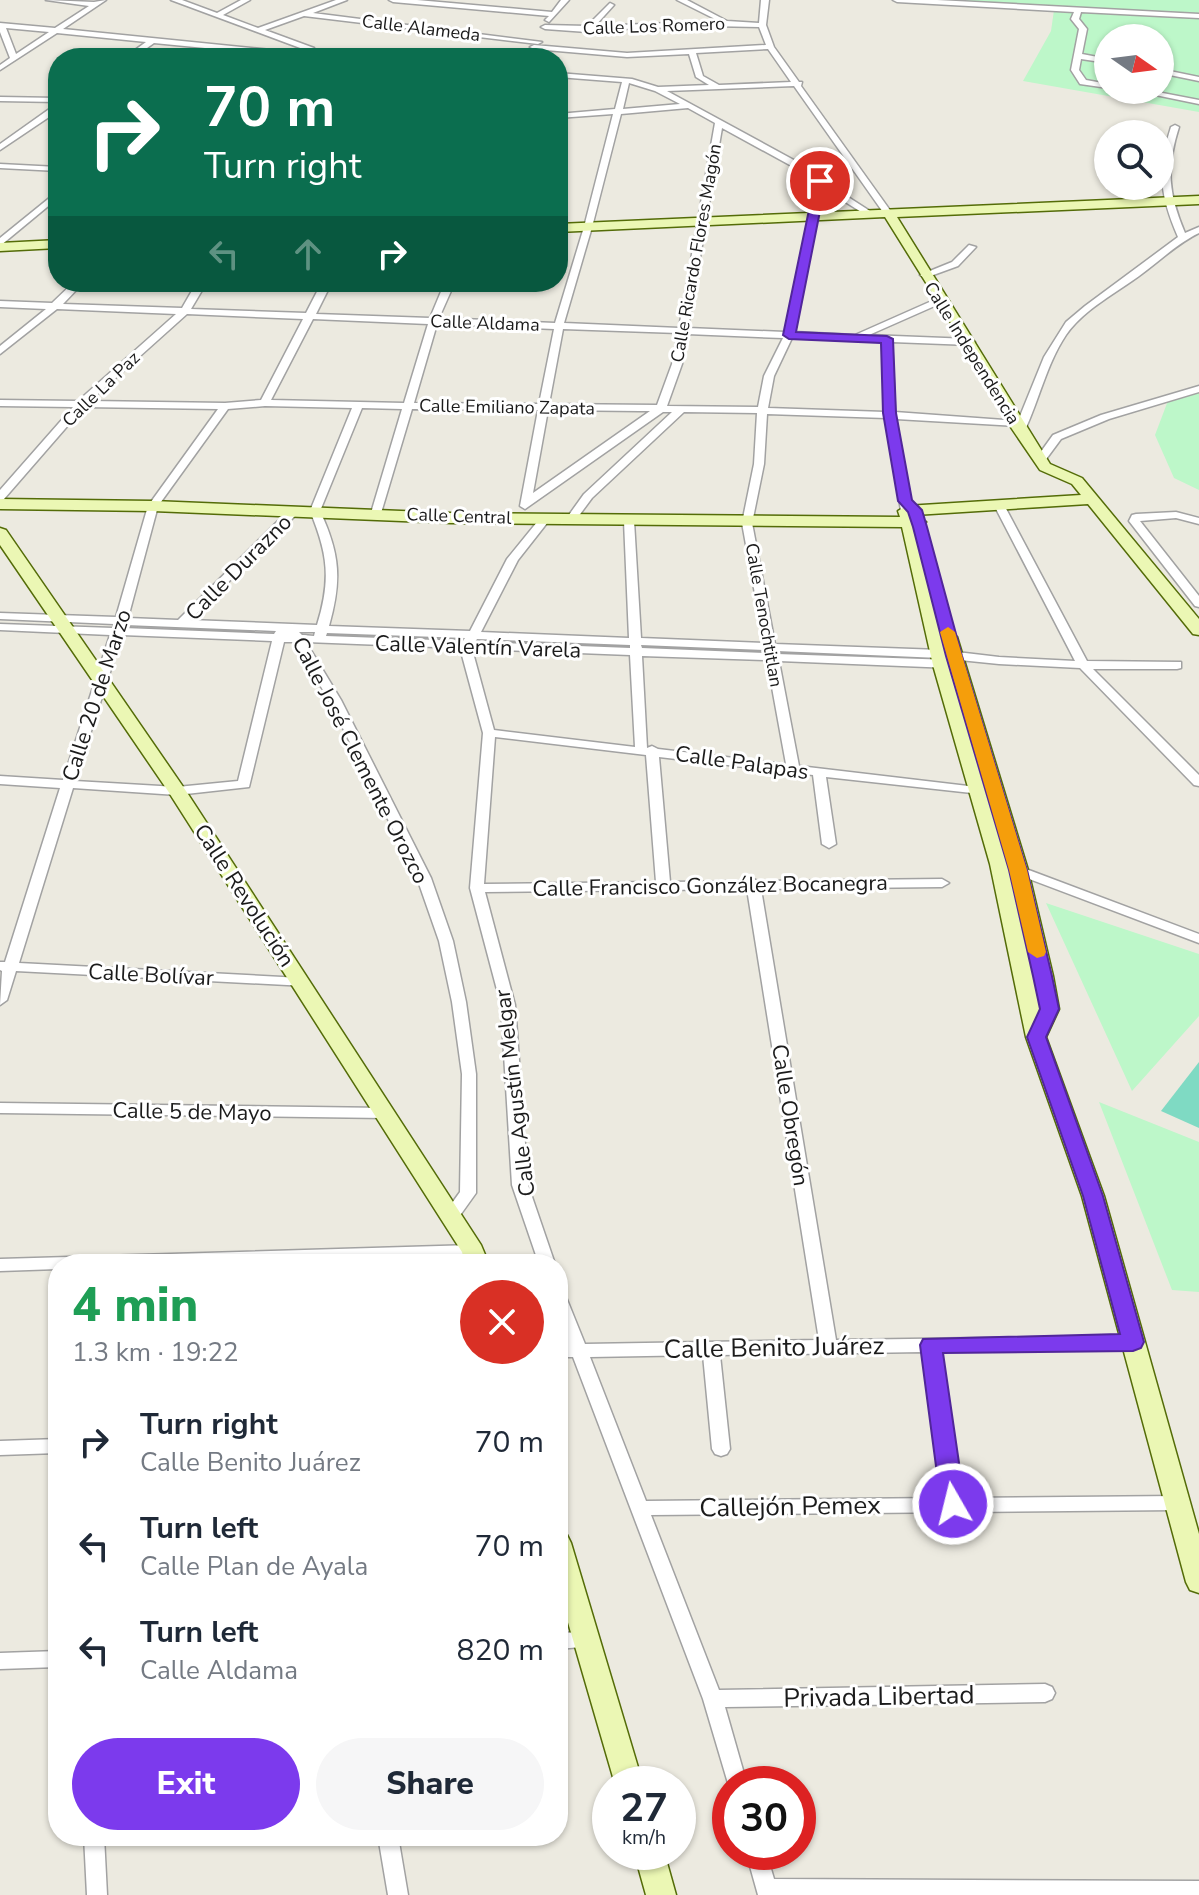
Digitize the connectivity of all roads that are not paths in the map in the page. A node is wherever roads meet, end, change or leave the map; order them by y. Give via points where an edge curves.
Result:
1 (50, 0) edge
2 (175, 0) edge
3 (246, 0) edge
4 (343, 0) edge
5 (393, 0) edge
6 (565, 0) edge
7 (681, 0) edge
8 (765, 0) edge
9 (897, 0) edge
10 (948, 1) edge
11 (98, 2) edge
12 (610, 5) dead end
13 (1078, 9) junction
14 (304, 14) junction
15 (552, 14) junction
16 (218, 15) junction
17 (1199, 16) edge
18 (726, 22) junction
19 (1, 25) edge
20 (762, 25) junction
21 (545, 27) junction
22 (259, 30) junction
23 (587, 30) junction
24 (57, 31) junction
25 (153, 40) junction
26 (536, 44) junction
27 (770, 47) junction
28 (142, 48) edge
29 (238, 48) edge
30 (305, 48) edge
31 (533, 48) edge
32 (692, 51) junction
33 (1078, 56) junction
34 (14, 59) junction
35 (1094, 59) edge
36 (0, 68) edge
37 (1174, 74) edge
38 (568, 76) edge
39 (1199, 79) edge
40 (626, 81) junction
41 (799, 84) junction
42 (1094, 84) edge
43 (718, 87) junction
44 (658, 89) junction
45 (1174, 97) edge
46 (0, 99) edge
47 (48, 100) edge
48 (1199, 102) edge
49 (689, 106) junction
50 (618, 113) junction
51 (48, 114) edge
52 (568, 116) edge
53 (719, 123) junction
54 (1175, 127) dead end
55 (0, 148) edge
56 (0, 166) edge
57 (48, 168) edge
58 (820, 181) junction
59 (1199, 200) edge
60 (1167, 202) junction
61 (48, 203) edge
62 (869, 213) junction
63 (888, 213) junction
64 (815, 217) junction
65 (703, 223) junction
66 (588, 227) junction
67 (568, 228) edge
68 (1199, 230) edge
69 (1182, 237) junction
70 (48, 244) edge
71 (0, 245) edge
72 (972, 247) dead end
73 (925, 275) junction
74 (69, 292) edge
75 (196, 292) edge
76 (321, 292) edge
77 (446, 292) edge
78 (943, 299) junction
79 (0, 304) edge
80 (55, 306) junction
81 (185, 311) junction
82 (308, 316) junction
83 (433, 321) junction
84 (559, 325) junction
85 (683, 332) junction
86 (789, 335) junction
87 (855, 338) junction
88 (887, 339) junction
89 (970, 342) junction
90 (0, 351) edge
91 (1199, 389) edge
92 (0, 403) edge
93 (265, 403) junction
94 (81, 404) junction
95 (358, 405) junction
96 (410, 405) junction
97 (225, 406) junction
98 (661, 408) junction
99 (682, 408) junction
100 (544, 409) junction
101 (762, 410) junction
102 (890, 413) junction
103 (1017, 427) junction
104 (1040, 460) junction
105 (0, 497) edge
106 (1092, 499) junction
107 (0, 504) edge
108 (999, 505) junction
109 (153, 506) junction
110 (295, 510) junction
111 (524, 510) junction
112 (315, 511) junction
113 (376, 513) junction
114 (910, 513) junction
115 (546, 518) junction
116 (571, 519) junction
117 (629, 521) junction
118 (1199, 521) edge
119 (747, 523) junction
120 (0, 533) edge
121 (1199, 604) edge
122 (0, 616) edge
123 (60, 624) junction
124 (180, 624) junction
125 (120, 626) junction
126 (0, 627) edge
127 (1199, 630) edge
128 (288, 634) junction
129 (321, 635) junction
130 (470, 641) junction
131 (636, 646) junction
132 (771, 652) junction
133 (953, 659) junction
134 (1177, 665) dead end
135 (1084, 666) junction
136 (100, 681) junction
137 (489, 733) junction
138 (646, 750) junction
139 (793, 770) junction
140 (819, 773) junction
141 (0, 780) edge
142 (1199, 782) edge
143 (67, 783) junction
144 (177, 791) junction
145 (988, 792) junction
146 (829, 844) dead end
147 (1009, 867) junction
148 (753, 883) junction
149 (942, 883) dead end
150 (663, 884) junction
151 (477, 888) junction
152 (1199, 939) edge
153 (5, 966) edge
154 (301, 983) junction
155 (0, 1000) edge
156 (0, 1108) edge
157 (385, 1113) junction
158 (450, 1217) junction
159 (473, 1254) edge
160 (544, 1254) edge
161 (48, 1264) edge
162 (0, 1265) edge
163 (1133, 1342) junction
164 (931, 1345) junction
165 (829, 1347) junction
166 (711, 1348) junction
167 (568, 1350) edge
168 (568, 1354) edge
169 (48, 1446) edge
170 (0, 1448) edge
171 (721, 1449) dead end
172 (1177, 1503) junction
173 (953, 1504) junction
174 (642, 1508) junction
175 (568, 1578) edge
176 (1199, 1582) edge
177 (586, 1640) junction
178 (568, 1641) edge
179 (48, 1659) edge
180 (0, 1661) edge
181 (1045, 1693) dead end
182 (713, 1699) junction
183 (624, 1766) edge
184 (732, 1766) edge
185 (95, 1846) edge
186 (390, 1846) edge
187 (654, 1870) edge
188 (761, 1870) edge
189 (1199, 1891) edge
190 (768, 1892) edge
191 (97, 1895) edge
192 (398, 1895) edge
193 (661, 1895) edge

1 - 11 street
2 - 16 street
3 - 16 street
4 - 14 street
5 - 15 street
6 - 15 street
7 - 18 street
8 - 20 street
9 - 10 street
10 - 13 street
11 - 24 street
12 - 23 street
13 - 17 street
13 - 33 street via 1075,19 1083,29
14 - 22 street
14 - 26 street, Calle Alameda
15 - 21 street
16 - 22 street
18 - 20 street, Calle Los Romero
18 - 23 street, Calle Los Romero
19 - 24 street
19 - 34 street
20 - 27 street
21 - 23 street, Calle Los Romero
21 - 26 street
22 - 30 street
24 - 25 street
24 - 34 street
25 - 28 street
25 - 29 street
26 - 31 street
26 - 32 street, Calle Alameda via 627,55
27 - 32 street, Calle Alameda
27 - 41 street
32 - 43 street via 700,77
33 - 35 street
33 - 42 street via 1075,70 1083,82
34 - 36 street
37 - 39 street
38 - 40 street
40 - 44 street
40 - 50 street
41 - 43 street
41 - 63 street
43 - 44 street
44 - 49 street
45 - 48 street
46 - 47 street
49 - 50 street
49 - 53 street
50 - 52 street
50 - 66 street
51 - 55 street
53 - 58 street
53 - 65 street, Calle Ricardo Flores Magón
54 - 60 street via 1163,172
56 - 57 street
58 - 62 street
58 - 64 street, Calle Tenochtitlan
59 - 60 street
60 - 63 street
60 - 69 street
61 - 71 street
62 - 63 street
62 - 64 street
63 - 73 street, Calle Independencia
64 - 65 street
64 - 86 street, Calle Tenochtitlan
65 - 66 street
65 - 85 street, Calle Ricardo Flores Magón
66 - 67 street
66 - 84 street
68 - 69 street
69 - 103 street via 1063,332
70 - 71 street
72 - 73 street via 955,264
73 - 78 street, Calle Independencia
74 - 80 street
75 - 81 street, Calle La Paz
76 - 82 street
77 - 83 street
78 - 87 street
78 - 89 street, Calle Independencia
79 - 80 street, Calle Aldama
80 - 81 street, Calle Aldama
80 - 90 street
81 - 82 street, Calle Aldama
81 - 94 street, Calle La Paz
82 - 83 street, Calle Aldama
82 - 93 street
83 - 84 street, Calle Aldama
83 - 96 street
84 - 85 street, Calle Aldama
84 - 100 street
85 - 86 street, Calle Aldama
85 - 98 street, Calle Ricardo Flores Magón
86 - 87 street, Calle Aldama
86 - 101 street, Calle Tenochtitlan via 769,376
87 - 88 street, Calle Aldama
88 - 89 street, Calle Aldama
88 - 102 street
89 - 103 street, Calle Independencia
91 - 104 street via 1057,437
92 - 94 street, Calle Emiliano Zapata
93 - 95 street, Calle Emiliano Zapata
93 - 97 street, Calle Emiliano Zapata
94 - 97 street, Calle Emiliano Zapata
94 - 105 street, Calle La Paz
95 - 96 street, Calle Emiliano Zapata
95 - 112 street
96 - 100 street, Calle Emiliano Zapata
96 - 113 street
97 - 109 street, Calle 20 de Marzo
98 - 99 street, Calle Emiliano Zapata
98 - 100 street, Calle Emiliano Zapata
98 - 111 street
99 - 101 street, Calle Emiliano Zapata
99 - 116 street via 588,496
100 - 111 street
101 - 102 street, Calle Emiliano Zapata
101 - 119 street, Calle Tenochtitlan via 759,464
102 - 103 street, Calle Emiliano Zapata
102 - 114 street
103 - 104 street, Calle Independencia
104 - 106 street via 1077,481
106 - 108 street, Calle Central
106 - 127 street
107 - 109 street, Calle Central
108 - 114 street, Calle Central
108 - 135 street
109 - 110 street, Calle Central
109 - 125 street, Calle 20 de Marzo
110 - 112 street, Calle Central
110 - 124 street, Calle Durazno
111 - 113 street, Calle Central via 451,518
111 - 115 street, Calle Central
112 - 113 street, Calle Central
112 - 129 street via 331,544 335,586
114 - 119 street, Calle Central
114 - 133 street
115 - 116 street, Calle Central
115 - 130 street via 513,559
116 - 117 street, Calle Central
117 - 119 street, Calle Central
117 - 131 street
118 - 121 street via 1176,515 1134,521
119 - 132 street, Calle Tenochtitlan
120 - 123 street, Calle Revolución
122 - 123 street, Calle Valentín Varela
123 - 125 street, Calle Valentín Varela
123 - 126 street, Calle Valentín Varela
123 - 136 street, Calle Revolución
124 - 125 street, Calle Valentín Varela
124 - 128 street, Calle Valentín Varela
125 - 128 street, Calle Valentín Varela
125 - 136 street, Calle 20 de Marzo
128 - 129 street, Calle Valentín Varela
128 - 144 street via 244,784
128 - 158 street, Calle José Clemente Orozco via 335,700 424,878 446,941 469,1074 468,1193
129 - 130 street, Calle Valentín Varela
130 - 131 street, Calle Valentín Varela
130 - 137 street, Calle Agustín Melgar
131 - 132 street, Calle Valentín Varela
131 - 138 street
132 - 133 street, Calle Valentín Varela
132 - 139 street, Calle Tenochtitlan
133 - 135 street, Calle Valentín Varela
133 - 145 street
134 - 135 street, Calle Valentín Varela
135 - 142 street
136 - 143 street, Calle 20 de Marzo
136 - 144 street, Calle Revolución
137 - 138 street, Calle Palapas
137 - 151 street, Calle Agustín Melgar
138 - 139 street, Calle Palapas
138 - 150 street
139 - 140 street, Calle Palapas
140 - 145 street, Calle Palapas
140 - 146 street
141 - 143 street
143 - 144 street
143 - 153 street, Calle 20 de Marzo
144 - 154 street, Calle Revolución
145 - 147 street
147 - 152 street
147 - 163 street via 1049,1009 1036,1037 1093,1196
148 - 149 street, Calle Francisco González Bocanegra
148 - 150 street, Calle Francisco González Bocanegra
148 - 165 street, Calle Obregón
150 - 151 street, Calle Francisco González Bocanegra
151 - 160 street, Calle Agustín Melgar via 508,1005 520,1185
153 - 154 street, Calle Bolívar
153 - 155 street, Calle 20 de Marzo
154 - 157 street, Calle Revolución
156 - 157 street, Calle 5 de Mayo
157 - 158 street, Calle Revolución
158 - 159 street, Calle Revolución
161 - 162 street
163 - 164 street, Calle Benito Juárez
163 - 172 street
164 - 165 street, Calle Benito Juárez
164 - 173 street
165 - 166 street, Calle Benito Juárez
166 - 167 street, Calle Benito Juárez
166 - 171 street
168 - 174 street
169 - 170 street
172 - 173 street, Callejón Pemex
172 - 176 street
173 - 174 street, Callejón Pemex
174 - 182 street
175 - 177 street
177 - 178 street
177 - 183 street
179 - 180 street
181 - 182 street, Privada Libertad
182 - 184 street
185 - 191 street
186 - 192 street
187 - 193 street
188 - 190 street
189 - 190 street

